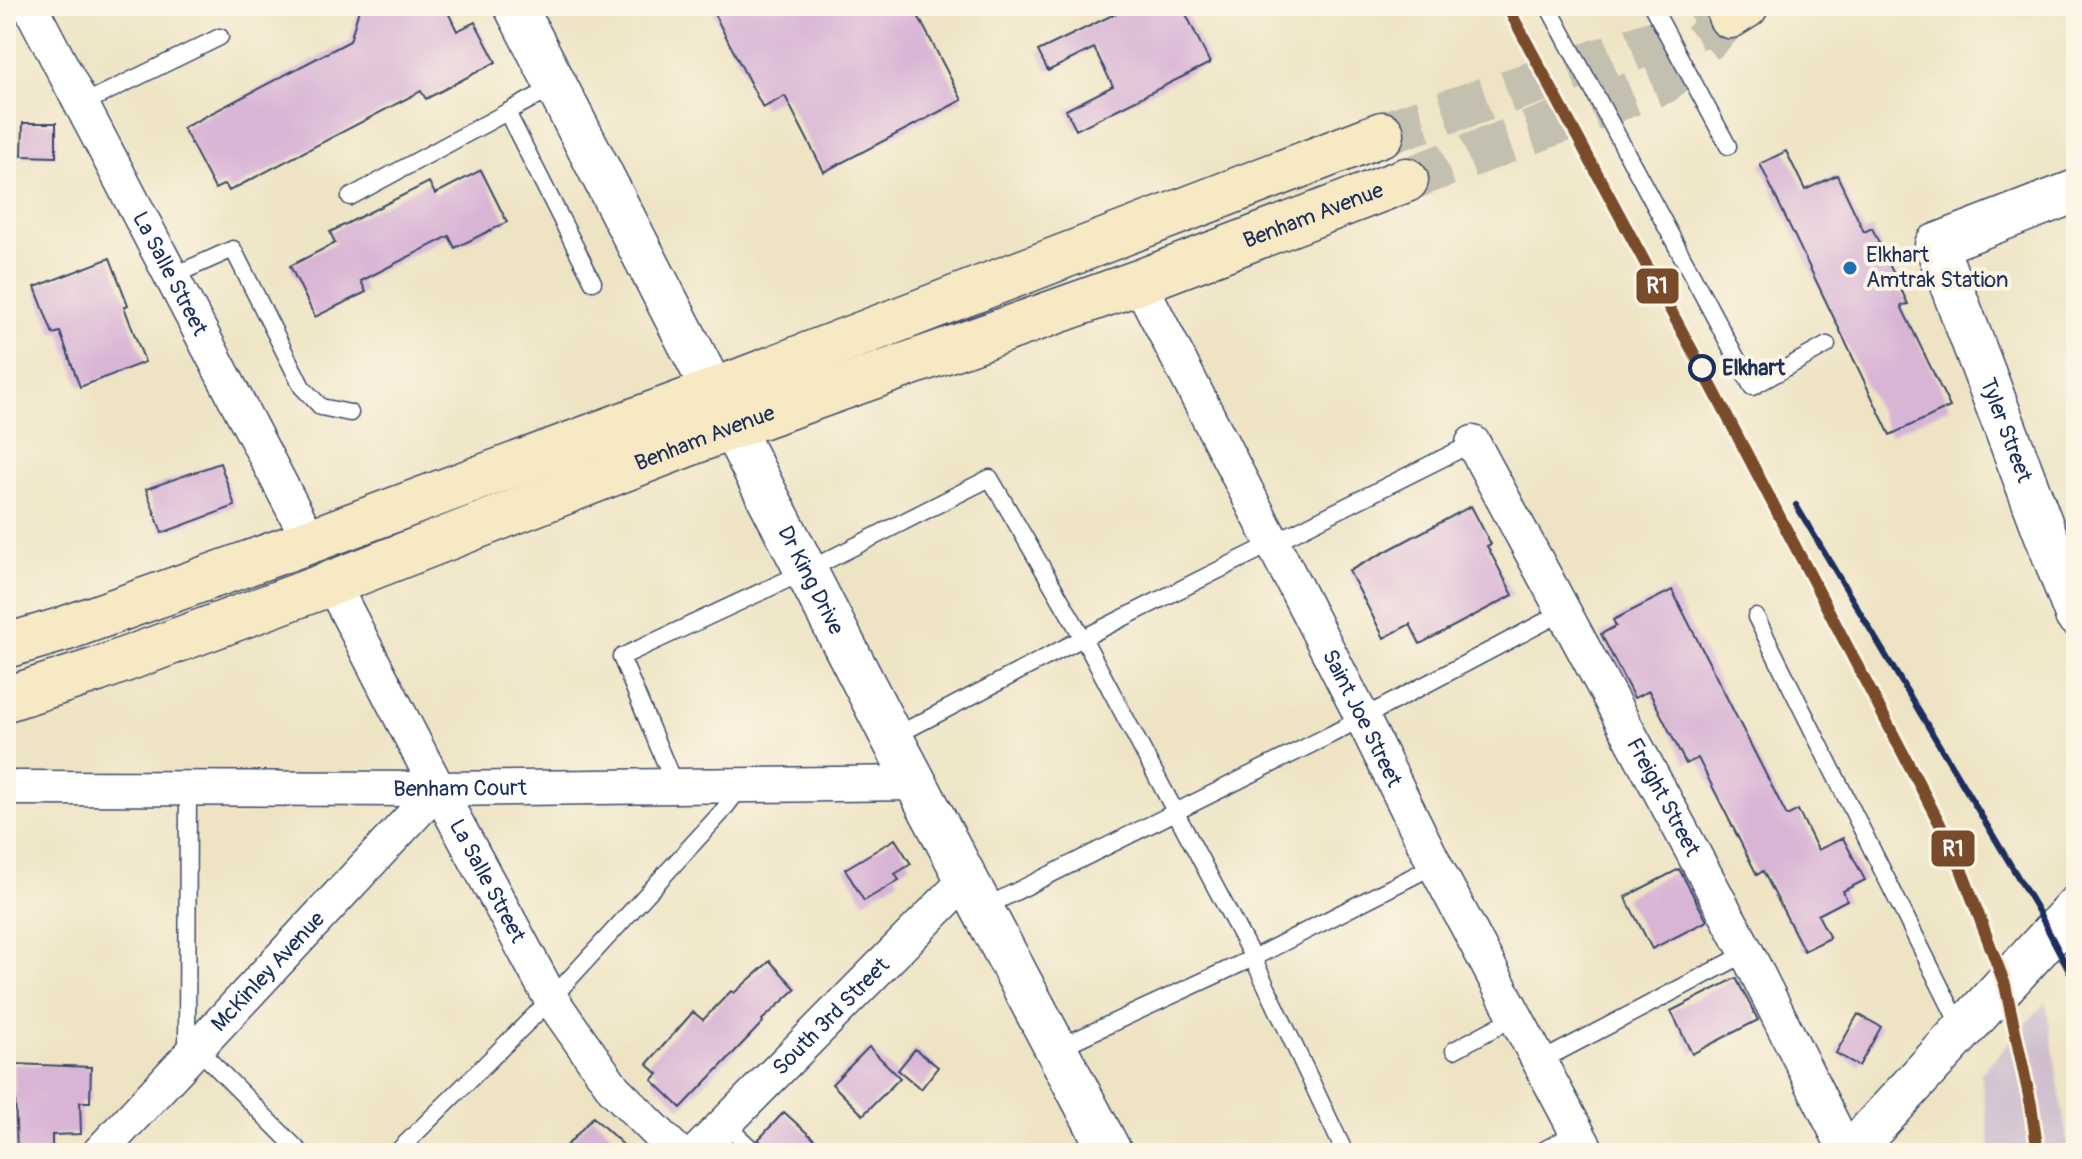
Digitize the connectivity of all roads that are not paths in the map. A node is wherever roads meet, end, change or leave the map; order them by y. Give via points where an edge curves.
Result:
1 (30, 6) edge
2 (1548, 6) edge
3 (1652, 6) edge
4 (521, 8) edge
5 (220, 37) dead end
6 (556, 86) junction
7 (80, 105) junction
8 (507, 112) junction
9 (1382, 134) tunnel mouth
10 (1728, 146) dead end
11 (1406, 180) tunnel mouth
12 (2076, 191) edge
13 (350, 197) dead end
14 (170, 277) junction
15 (593, 282) dead end
16 (1139, 282) junction
17 (1827, 345) dead end
18 (723, 409) junction
19 (350, 413) dead end
20 (1473, 443) joint
21 (310, 541) junction
22 (1273, 542) junction
23 (806, 571) junction
24 (332, 583) junction
25 (1563, 612) junction
26 (2076, 615) edge
27 (1756, 617) dead end
28 (1083, 638) junction
29 (6, 646) edge
30 (6, 699) edge
31 (1362, 717) junction
32 (892, 738) junction
33 (915, 783) junction
34 (742, 785) junction
35 (675, 786) junction
36 (6, 788) edge
37 (188, 789) junction
38 (438, 789) junction
39 (1174, 812) junction
40 (1435, 865) junction
41 (975, 893) junction
42 (2076, 907) edge
43 (1747, 953) junction
44 (1253, 958) junction
45 (551, 999) junction
46 (1515, 1017) junction
47 (1963, 1031) junction
48 (1057, 1049) junction
49 (1454, 1050) dead end
50 (192, 1053) junction
51 (1539, 1062) junction
52 (725, 1124) junction
53 (1582, 1143) edge
54 (99, 1153) edge
55 (301, 1153) edge
56 (396, 1153) edge
57 (678, 1153) edge
58 (696, 1153) edge
59 (756, 1153) edge
60 (1111, 1153) edge
61 (1345, 1153) edge
62 (1538, 1153) edge
63 (1848, 1153) edge

1 - 7 street, La Salle Street
2 - 17 lane via 1752,387
3 - 10 lane
4 - 6 street, Dr King Drive
5 - 7 lane
6 - 8 lane
6 - 18 street, Dr King Drive
7 - 14 street, La Salle Street
8 - 13 lane
8 - 15 lane
9 - 18 main road, Benham Avenue
11 - 16 main road, Benham Avenue
12 - 26 street, Tyler Street via 1936,245
14 - 19 lane via 233,249 302,387 321,407
14 - 21 street, La Salle Street
16 - 18 main road, Benham Avenue
16 - 22 street, Saint Joe Street
18 - 21 main road, Benham Avenue
18 - 23 street, Dr King Drive
18 - 24 main road, Benham Avenue
20 - 22 lane
20 - 25 street, Freight Street
21 - 29 main road, Benham Avenue
22 - 28 lane
22 - 31 street, Saint Joe Street
23 - 28 lane via 990,478
23 - 32 street, Dr King Drive
23 - 35 lane via 621,657
24 - 30 main road, Benham Avenue
24 - 38 street, La Salle Street
25 - 31 lane
25 - 43 street, Freight Street
27 - 47 lane
28 - 32 lane
28 - 39 lane
31 - 39 lane
31 - 40 street, Saint Joe Street
32 - 33 street, Dr King Drive
33 - 34 street, Benham Court
33 - 41 street, Dr King Drive
34 - 35 street, Benham Court
34 - 45 lane
35 - 38 street, Benham Court
36 - 37 street, Benham Court
37 - 38 street, Benham Court
37 - 50 lane
38 - 45 street, La Salle Street
38 - 50 street, McKinley Avenue
39 - 41 lane
39 - 44 lane
40 - 44 lane
40 - 46 street, Saint Joe Street
41 - 48 street, Dr King Drive
41 - 52 street, South 3rd Street
42 - 47 street
43 - 51 lane
43 - 63 street, Freight Street
44 - 48 lane
44 - 61 lane
45 - 56 lane
45 - 57 street, La Salle Street via 614,1089
46 - 49 lane
46 - 51 street, Saint Joe Street
47 - 63 street
48 - 60 street, Dr King Drive
50 - 54 street, McKinley Avenue
50 - 55 lane
51 - 53 street, Saint Joe Street
52 - 58 street, South 3rd Street
52 - 59 lane
53 - 62 lane

